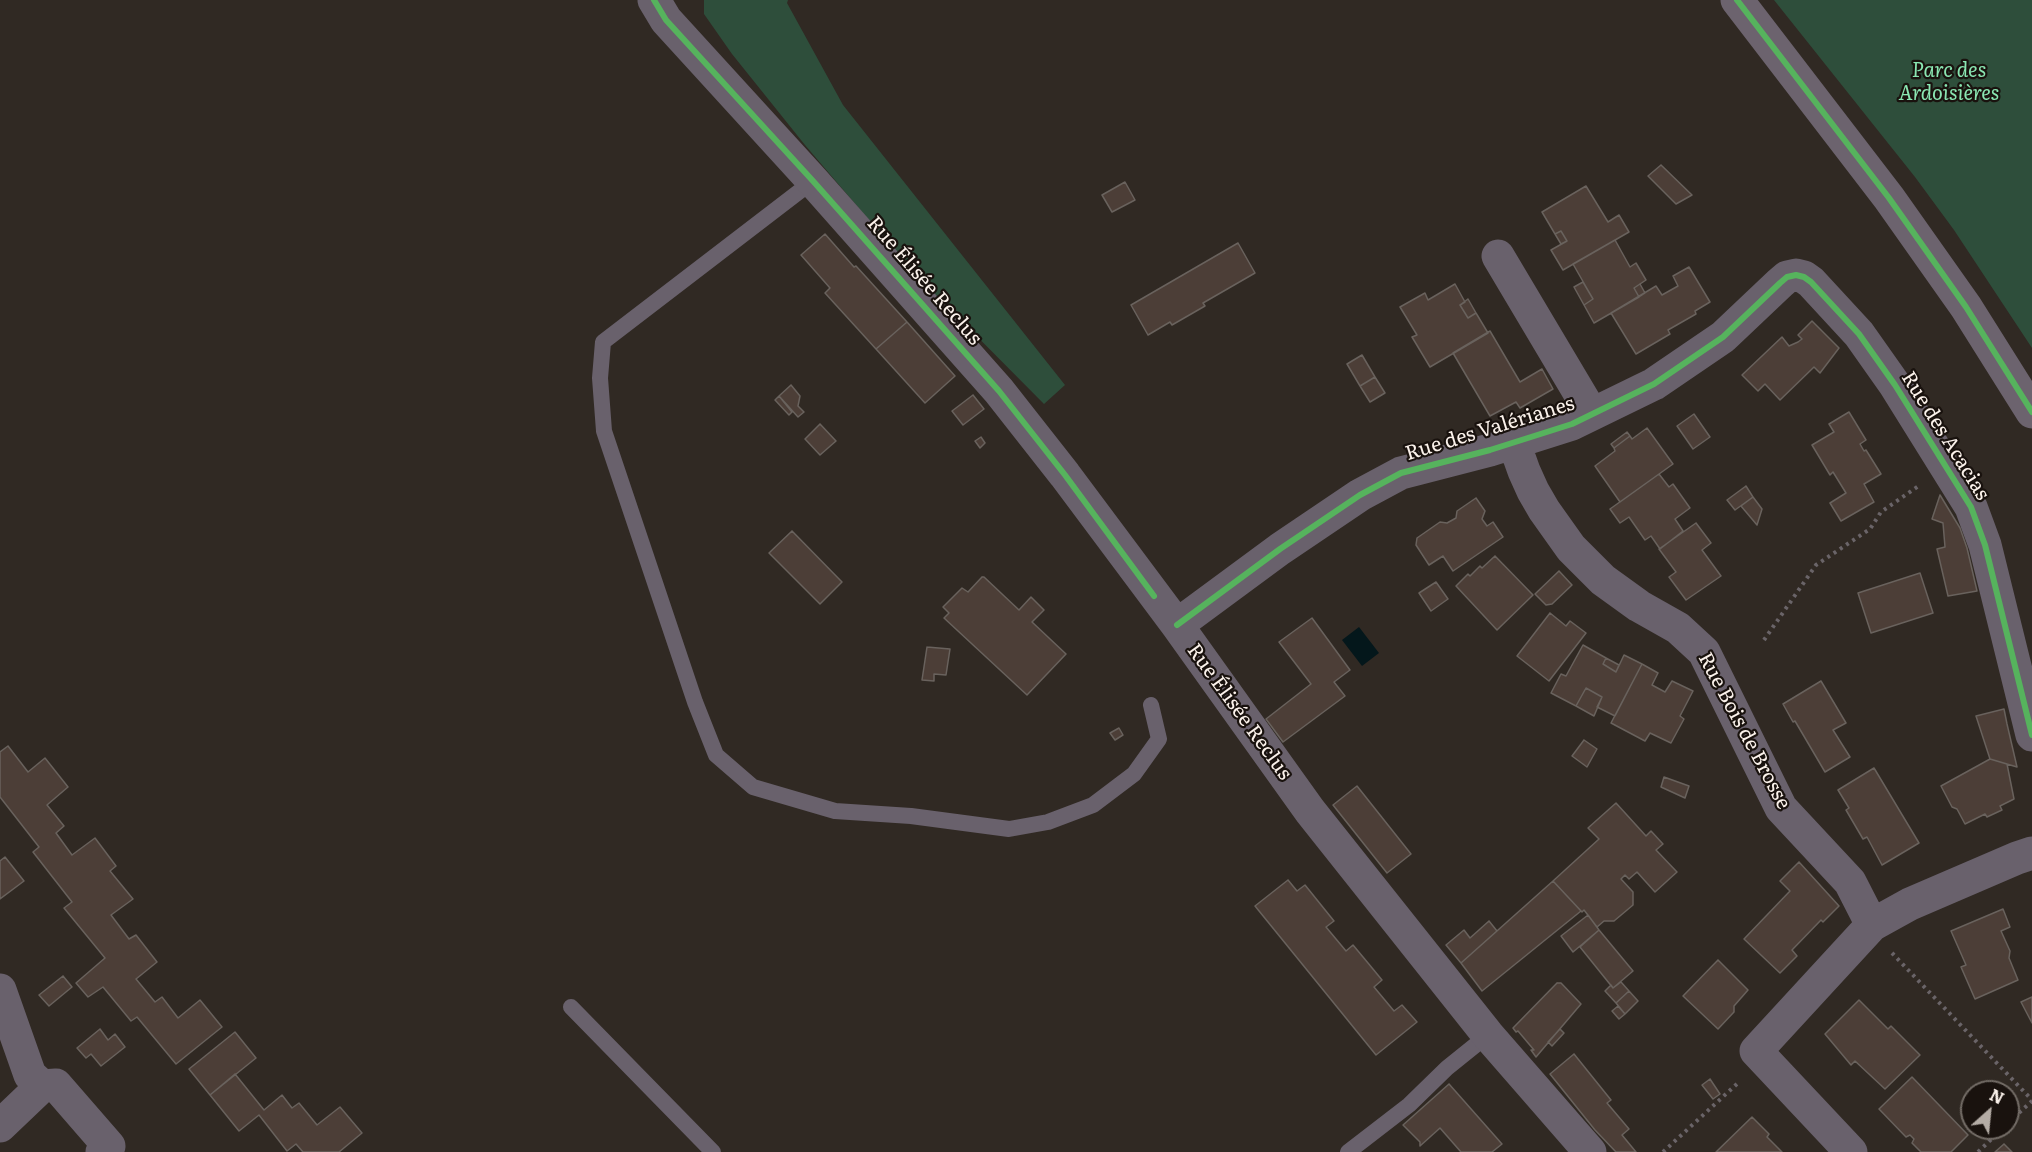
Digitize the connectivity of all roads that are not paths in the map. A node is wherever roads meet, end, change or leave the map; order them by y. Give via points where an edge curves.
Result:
1 (654, 0) edge
2 (1737, 0) edge
3 (813, 181) junction
4 (1498, 256) dead end
5 (1780, 283) joint
6 (2032, 412) edge
7 (1592, 414) junction
8 (1514, 443) junction
9 (1177, 625) junction
10 (1151, 705) dead end
11 (2032, 735) edge
12 (2032, 853) edge
13 (1872, 925) junction
14 (0, 990) edge
15 (571, 1008) dead end
16 (1488, 1035) junction
17 (42, 1086) junction
18 (0, 1126) edge
19 (102, 1152) edge
20 (713, 1152) edge
21 (1348, 1152) edge
22 (1590, 1152) edge
23 (1851, 1152) edge

1 - 3 street, Rue Élisée Reclus via 666,20
2 - 6 main road via 1889,198
3 - 9 street, Rue Élisée Reclus via 999,391
3 - 10 lane via 603,342 600,378 604,431 716,755 753,787 835,811 1009,829 1048,822 1093,805 1134,774 1159,739
4 - 7 street
5 - 7 street, Rue des Valérianes via 1723,338 1654,384
5 - 11 street, Rue des Acacias via 1787,277 1804,277 1859,334 1971,507 1985,545
7 - 8 street, Rue des Valérianes
8 - 9 street, Rue des Valérianes via 1401,473 1360,495
8 - 13 street, Rue Bois de Brosse via 1533,490 1571,548 1603,580 1678,628 1704,652 1781,808 1850,882
9 - 16 street, Rue Élisée Reclus via 1310,811
12 - 13 street via 1910,904
13 - 23 street via 1756,1051
14 - 17 street via 30,1075
15 - 20 lane
16 - 21 lane via 1409,1105
16 - 22 street, Rue Élisée Reclus
17 - 18 street
17 - 19 street via 56,1085 109,1146

